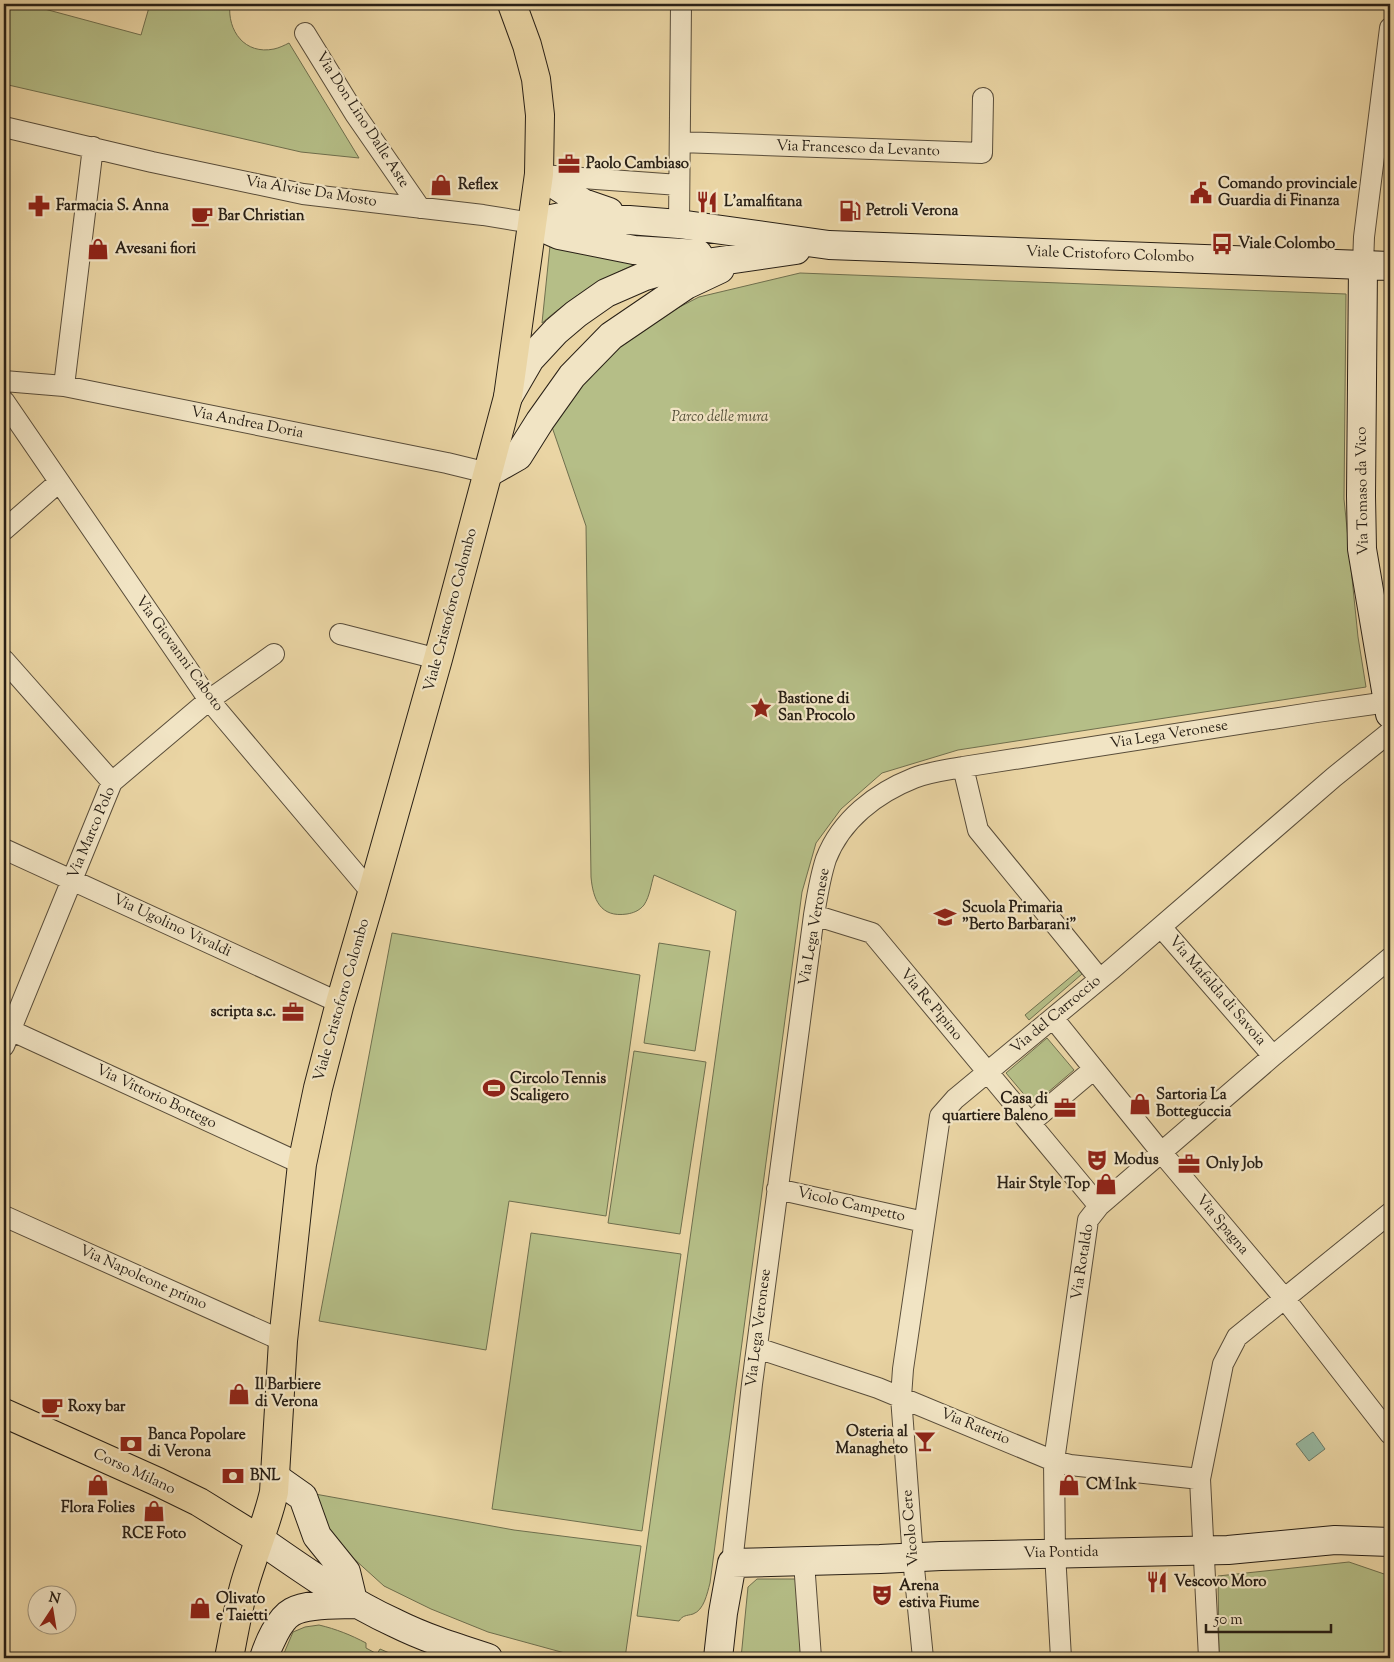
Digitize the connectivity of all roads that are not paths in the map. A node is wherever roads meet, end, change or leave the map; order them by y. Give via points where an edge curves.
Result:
1 (512, 4) edge
2 (681, 4) edge
3 (1390, 28) edge
4 (305, 32) dead end
5 (1387, 71) edge
6 (983, 98) dead end
7 (4, 127) edge
8 (680, 142) junction
9 (93, 147) junction
10 (538, 174) junction
11 (679, 185) junction
12 (420, 208) junction
13 (629, 220) junction
14 (532, 223) junction
15 (679, 224) junction
16 (829, 245) junction
17 (744, 258) junction
18 (1363, 265) junction
19 (1390, 266) edge
20 (4, 382) edge
21 (64, 386) junction
22 (508, 397) junction
23 (4, 401) edge
24 (488, 473) junction
25 (59, 482) junction
26 (4, 530) edge
27 (340, 634) dead end
28 (274, 654) dead end
29 (438, 659) junction
30 (4, 660) edge
31 (209, 700) junction
32 (1389, 708) edge
33 (1390, 732) edge
34 (962, 767) junction
35 (112, 782) junction
36 (4, 849) edge
37 (72, 880) junction
38 (372, 893) junction
39 (814, 915) junction
40 (1161, 927) junction
41 (1390, 958) edge
42 (1100, 978) junction
43 (340, 1003) junction
44 (1053, 1018) junction
45 (8, 1027) edge
46 (1273, 1056) junction
47 (1094, 1069) junction
48 (988, 1073) junction
49 (1030, 1123) junction
50 (1161, 1152) junction
51 (302, 1164) junction
52 (777, 1189) junction
53 (1100, 1206) junction
54 (1390, 1213) edge
55 (4, 1216) edge
56 (924, 1222) junction
57 (1285, 1299) junction
58 (283, 1341) junction
59 (757, 1348) junction
60 (901, 1397) junction
61 (4, 1413) edge
62 (1390, 1433) edge
63 (1054, 1460) junction
64 (276, 1478) junction
65 (1200, 1478) junction
66 (259, 1538) junction
67 (1390, 1542) edge
68 (1205, 1550) junction
69 (1055, 1553) junction
70 (913, 1558) junction
71 (804, 1562) junction
72 (735, 1581) junction
73 (356, 1603) junction
74 (229, 1658) edge
75 (264, 1658) edge
76 (488, 1658) edge
77 (699, 1658) edge
78 (718, 1658) edge
79 (811, 1658) edge
80 (923, 1658) edge
81 (1061, 1658) edge
82 (1209, 1658) edge

1 - 10 main road via 536,79 540,115
2 - 8 street
3 - 5 street
4 - 12 street, Via Don Lino Dalle Aste via 355,114
5 - 18 street
6 - 8 street, Via Francesco da Levanto via 982,153
7 - 9 street, Via Alvise Da Mosto
8 - 11 street
9 - 12 street, Via Alvise Da Mosto via 303,194
9 - 21 street
10 - 11 street
10 - 13 street, Viale Cristoforo Colombo via 583,203
10 - 14 main road
11 - 15 street
12 - 14 street, Via Alvise Da Mosto
13 - 14 street, Viale Cristoforo Colombo via 561,217
13 - 15 street, Viale Cristoforo Colombo
14 - 17 street, Viale Cristoforo Colombo via 559,236 634,250
14 - 22 main road, Viale Cristoforo Colombo
15 - 16 street, Viale Cristoforo Colombo
16 - 17 street, Viale Cristoforo Colombo
16 - 18 street, Viale Cristoforo Colombo
17 - 22 street, Viale Cristoforo Colombo via 672,268 606,293 556,331 530,359
17 - 24 street, Viale Cristoforo Colombo via 686,285 612,336 572,376 518,456
18 - 19 street, Viale Cristoforo Colombo
18 - 32 street, Via Tomaso da Vico via 1362,549
20 - 21 street, Via Andrea Doria
21 - 24 street, Via Andrea Doria
22 - 24 main road, Viale Cristoforo Colombo
23 - 25 street, Via Giovanni Caboto
24 - 29 main road, Viale Cristoforo Colombo
25 - 26 street
25 - 31 street, Via Giovanni Caboto
27 - 29 street
28 - 31 street, Via Marco Polo
29 - 38 main road, Viale Cristoforo Colombo
30 - 35 street
31 - 35 street, Via Marco Polo
31 - 38 street, Via Giovanni Caboto
32 - 34 street, Via Lega Veronese via 1317,712
33 - 40 street, Via del Carroccio
34 - 39 street, Via Lega Veronese via 915,778 877,796 855,814 826,858
34 - 42 street via 978,830
35 - 37 street, Via Marco Polo
36 - 37 street, Via Ugolino Vivaldi
37 - 43 street, Via Ugolino Vivaldi
37 - 45 street, Via Marco Polo
38 - 43 main road, Viale Cristoforo Colombo
39 - 48 street, Via Re Pipino via 872,933
39 - 52 street, Via Lega Veronese
40 - 42 street, Via del Carroccio
40 - 46 street, Via Mafalda di Savoia
41 - 46 street, Via Rotaldo
42 - 44 street, Via del Carroccio
43 - 51 main road, Viale Cristoforo Colombo
44 - 47 street, Via Spagna
44 - 48 street, Via del Carroccio
45 - 51 street, Via Vittorio Bottego
46 - 50 street, Via Rotaldo
47 - 49 street
47 - 50 street, Via Spagna
48 - 49 street, Via Re Pipino
48 - 56 street, Via del Carroccio via 955,1099 940,1116
49 - 53 street, Via Re Pipino
50 - 53 street, Via Rotaldo
50 - 57 street, Via Spagna
51 - 58 main road, Viale Cristoforo Colombo
52 - 56 street, Vicolo Campetto
52 - 59 street, Via Lega Veronese
53 - 63 street, Via Rotaldo via 1088,1220
54 - 57 street
55 - 58 street, Via Napoleone primo
56 - 60 street, Via del Carroccio
57 - 62 street, Via Spagna
57 - 65 street via 1237,1337 1223,1364
58 - 64 main road, Viale Cristoforo Colombo
59 - 60 street, Via Raterio
59 - 72 street, Via Lega Veronese
60 - 63 street, Via Raterio
60 - 70 street, Vicolo Cere
61 - 66 main road, Corso Milano via 199,1502
63 - 65 street, Via Raterio via 1070,1465
63 - 69 street, Via Rotaldo
64 - 66 main road, Viale Cristoforo Colombo via 271,1506
64 - 73 street via 303,1497 318,1536 346,1572
65 - 68 street
66 - 73 street
66 - 74 main road, Viale Cristoforo Colombo
67 - 68 street, Via Pontida via 1335,1540
68 - 69 street, Via Pontida
68 - 82 street
69 - 70 street, Via Pontida
69 - 81 street, Via Rotaldo
70 - 71 street, Via Pontida
70 - 80 street, Vicolo Cere
71 - 72 street, Via Pontida
71 - 79 street
72 - 77 street
72 - 78 street
73 - 75 street via 291,1612 279,1625
73 - 76 street via 396,1624

